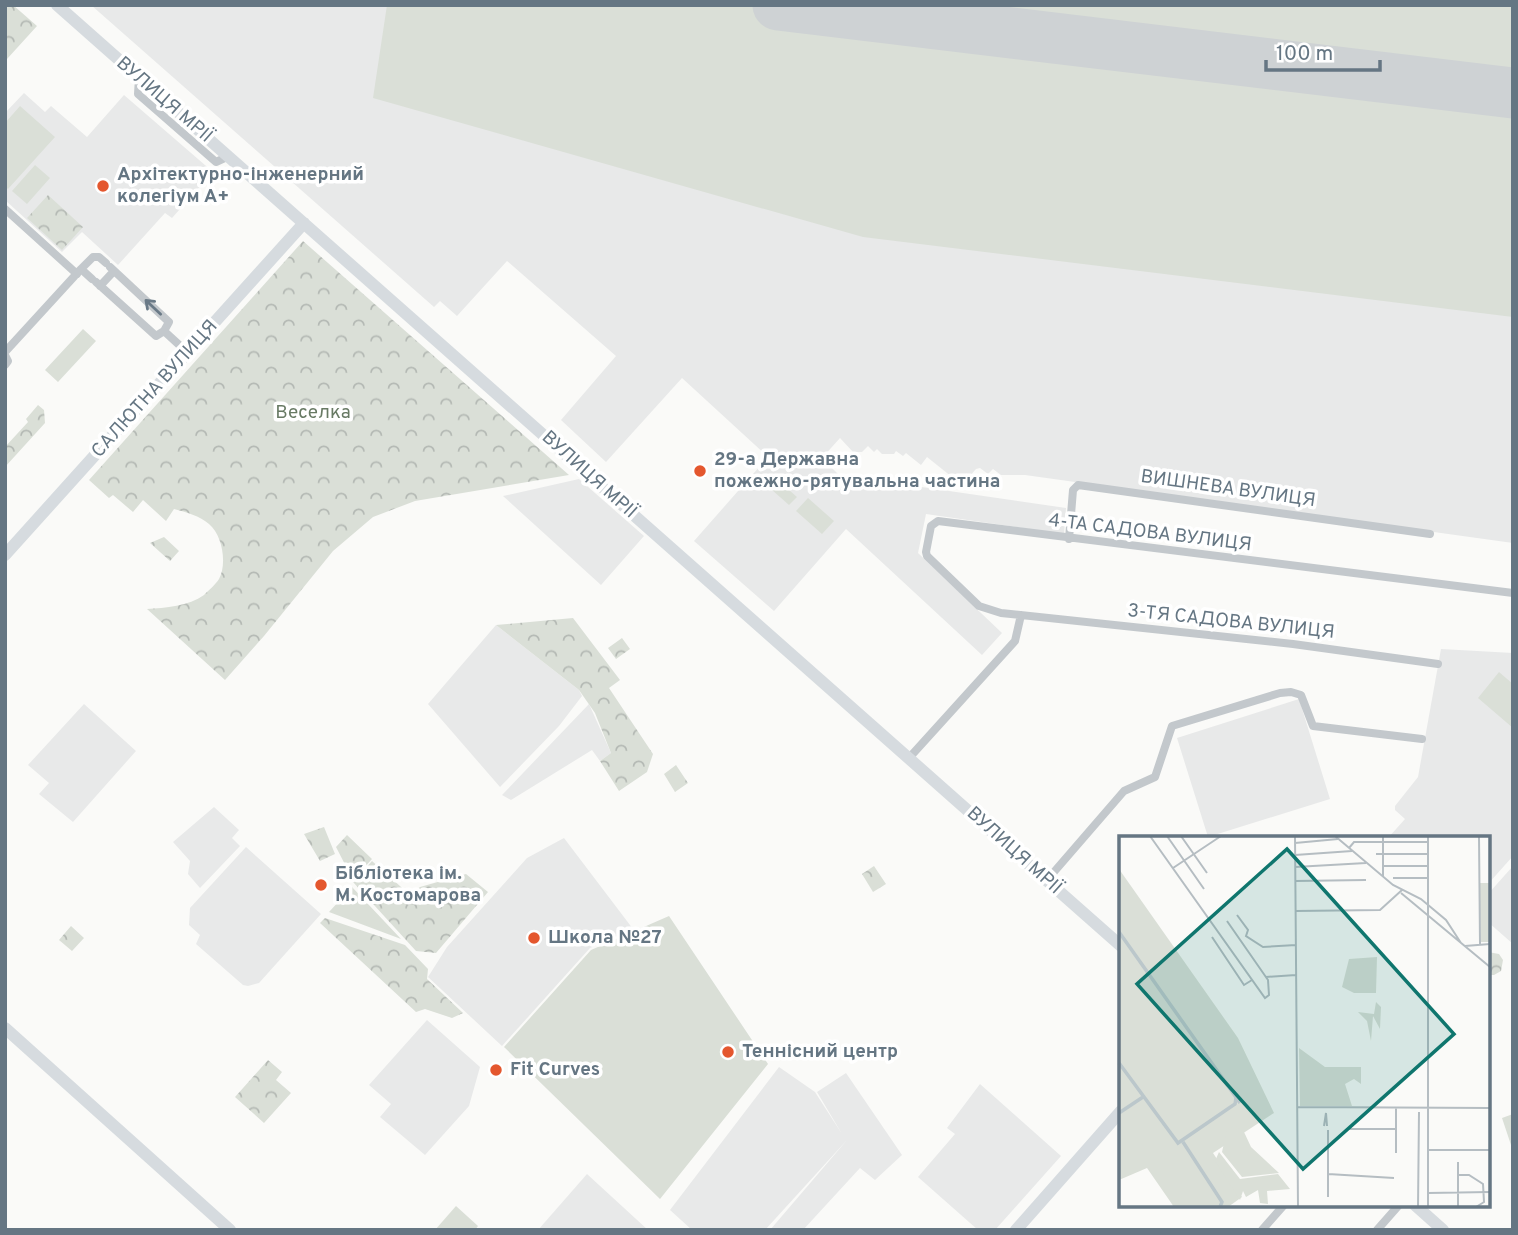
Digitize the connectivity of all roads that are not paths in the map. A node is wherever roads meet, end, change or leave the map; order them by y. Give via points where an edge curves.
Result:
1 (57, 5) edge
2 (5, 209) edge
3 (304, 223) junction
4 (110, 267) junction
5 (79, 271) junction
6 (96, 282) junction
7 (164, 331) junction
8 (188, 353) junction
9 (5, 354) edge
10 (5, 365) edge
11 (1430, 534) dead end
12 (1069, 539) junction
13 (5, 555) edge
14 (1513, 593) edge
15 (1021, 615) junction
16 (1438, 664) dead end
17 (1422, 739) dead end
18 (909, 758) junction
19 (1046, 880) junction
20 (1119, 944) edge
21 (5, 1028) edge
22 (1119, 1113) edge
23 (1282, 1207) edge
24 (1397, 1207) edge
25 (1417, 1207) edge
26 (230, 1230) edge
27 (1016, 1230) edge
28 (1262, 1230) edge
29 (1377, 1230) edge
30 (1443, 1230) edge

1 - 3 street, ВУЛИЦЯ МРІЇ
2 - 5 street
3 - 8 street, САЛЮТНА ВУЛИЦЯ
3 - 18 street, ВУЛИЦЯ МРІЇ
4 - 5 street via 93,257
4 - 6 street
7 -> 4 street via 169,322
5 - 6 street
5 - 9 street
6 - 7 street via 156,336
7 - 8 street
8 - 13 street, САЛЮТНА ВУЛИЦЯ
9 - 10 street
11 - 12 street, ВИШНЕВА ВУЛИЦЯ via 1078,485 1073,490
12 - 14 street, 4-ТА САДОВА ВУЛИЦЯ
12 - 15 street, 4-ТА САДОВА ВУЛИЦЯ via 938,521 931,526 927,556 979,606
15 - 16 street, 3-ТЯ САДОВА ВУЛИЦЯ
15 - 18 street via 1015,641
17 - 19 street via 1313,726 1301,695 1286,692 1172,726 1155,777 1124,791
18 - 19 street, ВУЛИЦЯ МРІЇ
19 - 20 street, ВУЛИЦЯ МРІЇ
21 - 26 street
22 - 27 street
23 - 28 street
24 - 29 street
25 - 30 street

